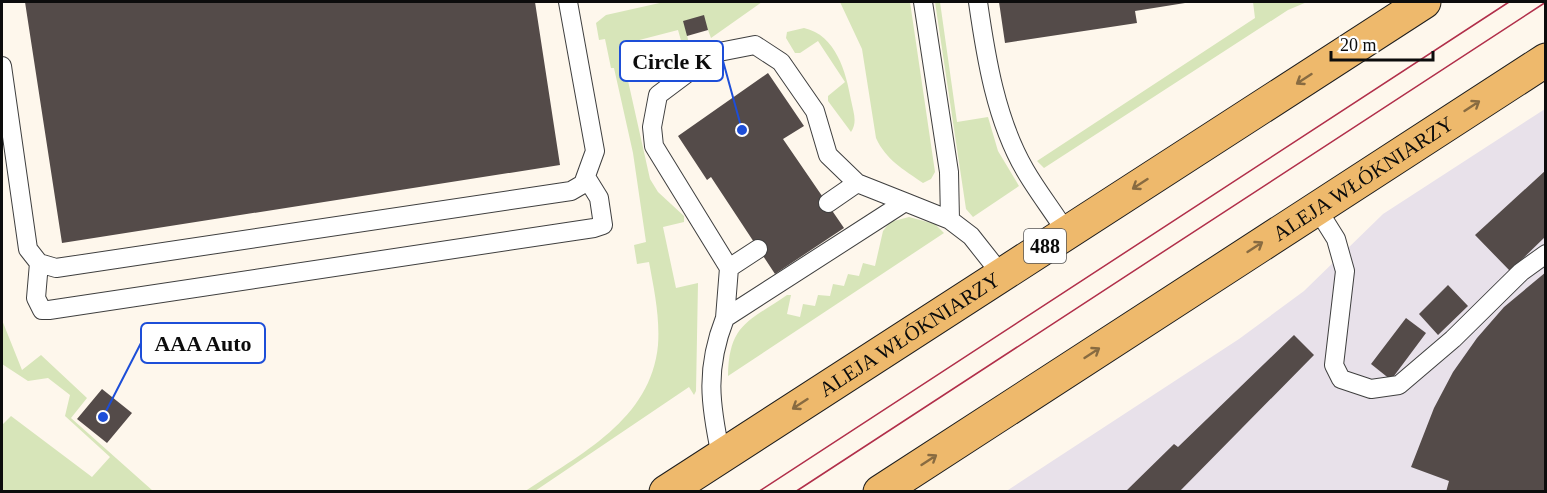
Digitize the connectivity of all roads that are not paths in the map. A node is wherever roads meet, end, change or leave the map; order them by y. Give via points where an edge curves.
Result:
1 (568, 2) edge
2 (923, 2) edge
3 (978, 2) edge
4 (1424, 2) edge
5 (1545, 60) edge
6 (2, 66) edge
7 (6, 125) edge
8 (586, 177) junction
9 (857, 183) junction
10 (905, 202) junction
11 (828, 203) dead end
12 (1316, 207) junction
13 (950, 220) junction
14 (1066, 232) junction
15 (758, 249) dead end
16 (1545, 254) edge
17 (39, 263) junction
18 (729, 268) junction
19 (1001, 274) junction
20 (725, 318) junction
21 (721, 456) junction
22 (666, 492) edge
23 (880, 492) edge

1 - 8 lane via 595,151
2 - 13 lane via 949,172
3 - 14 lane via 1005,126 1024,169
4 -> 14 main road, ALEJA WŁÓKNIARZY / 488
12 -> 5 main road, ALEJA WŁÓKNIARZY
6 - 7 lane
7 - 17 lane via 28,249
8 - 17 lane via 583,184 571,191 56,268
8 - 17 lane via 598,198 603,225 542,236 49,310 42,310 36,298
9 - 10 lane
9 - 11 lane
9 - 18 lane via 828,155 815,111 781,62 756,45 714,53 658,95 652,128 654,146
10 - 13 lane
10 - 20 lane
12 - 16 lane via 1336,239 1345,271 1334,365 1341,379 1371,389 1399,385
23 -> 12 main road, ALEJA WŁÓKNIARZY
13 - 19 lane via 971,236
14 - 19 main road, ALEJA WŁÓKNIARZY / 488
15 - 18 lane
18 - 20 lane
19 -> 21 main road, ALEJA WŁÓKNIARZY / 488
20 - 21 lane via 714,346 711,398
21 - 22 main road, ALEJA WŁÓKNIARZY / 488

